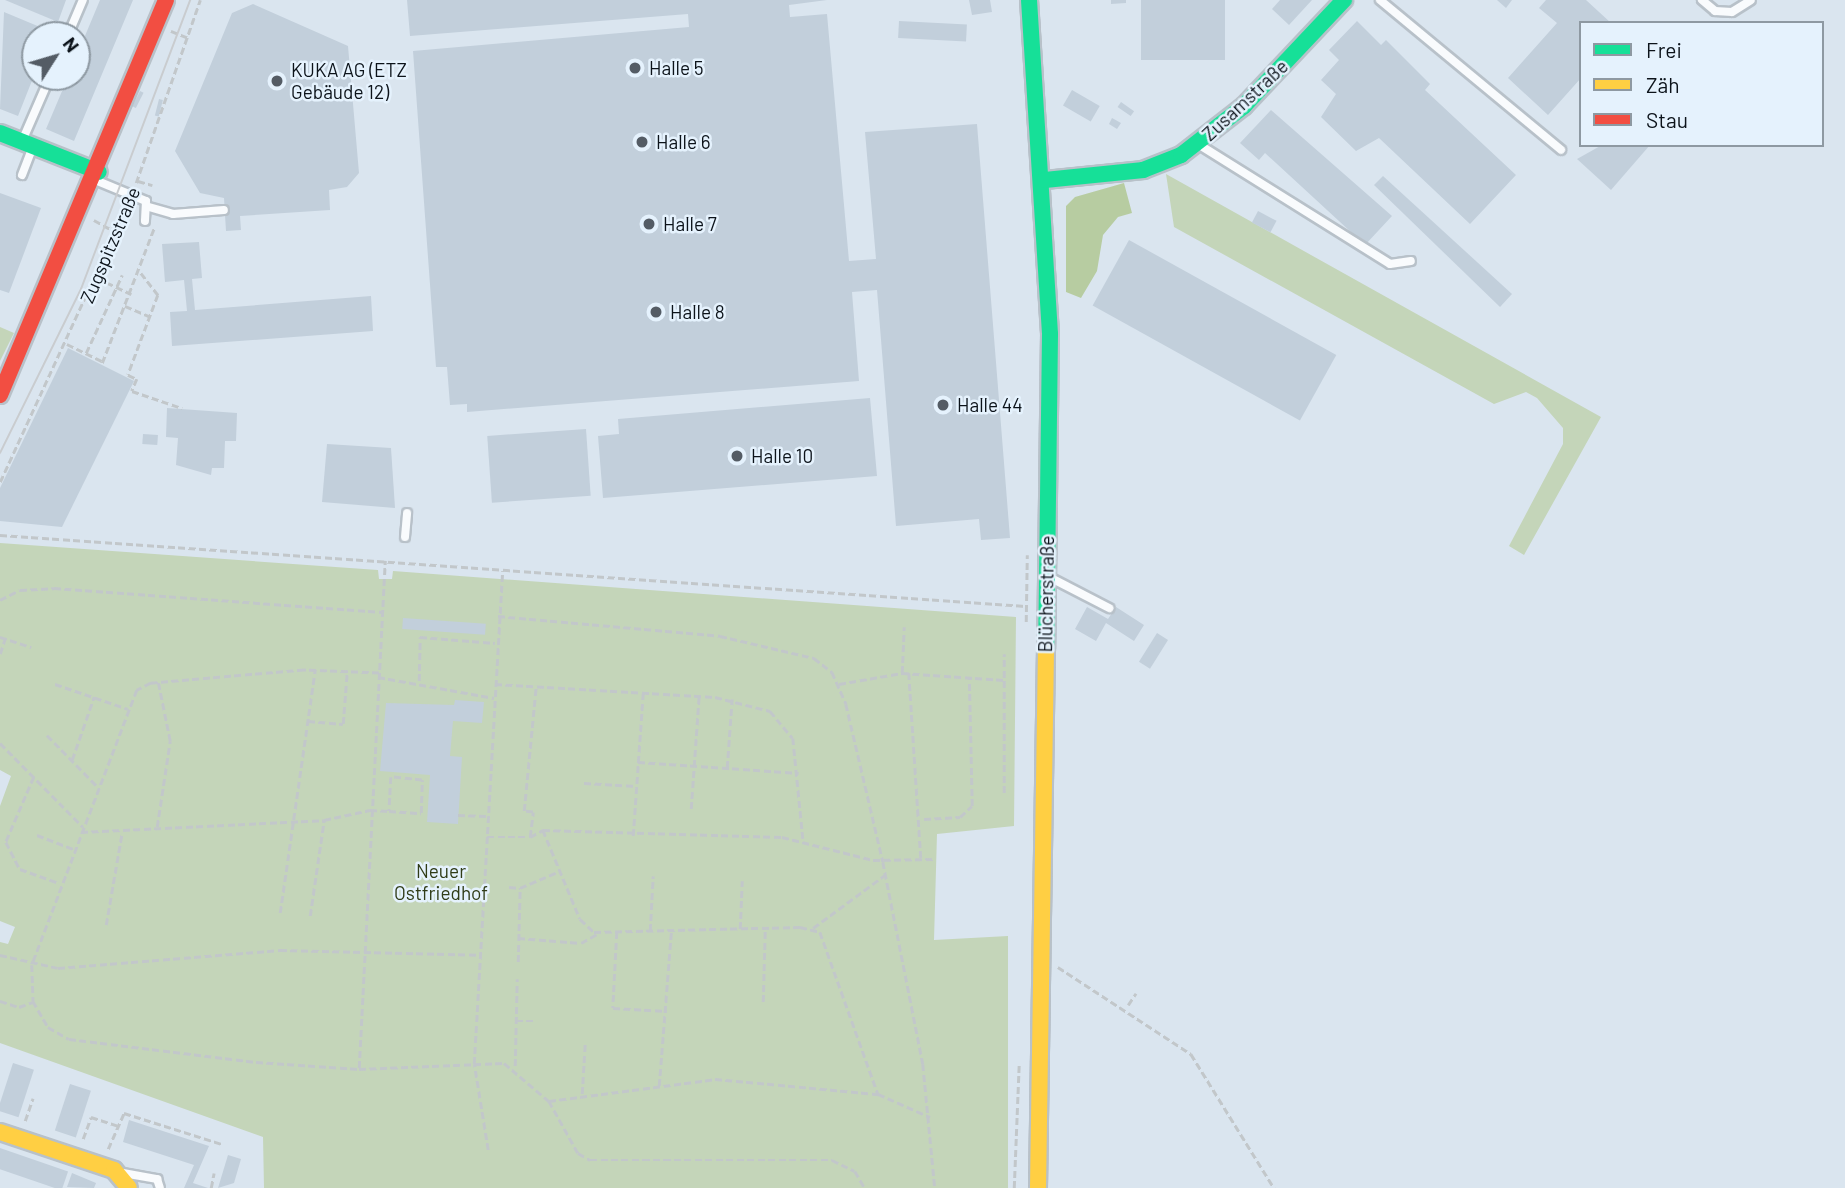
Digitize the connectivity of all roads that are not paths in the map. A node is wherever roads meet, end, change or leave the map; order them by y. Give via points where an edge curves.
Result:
1 (83, 0) edge
2 (166, 0) edge
3 (1029, 0) edge
4 (1345, 0) edge
5 (1380, 0) edge
6 (1702, 0) edge
7 (1751, 0) edge
8 (74, 21) edge
9 (45, 91) edge
10 (0, 133) edge
11 (28, 144) junction
12 (1198, 144) junction
13 (1561, 150) dead end
14 (22, 175) dead end
15 (97, 176) junction
16 (1045, 180) junction
17 (149, 207) junction
18 (224, 210) dead end
19 (145, 221) dead end
20 (1411, 261) dead end
21 (0, 395) edge
22 (407, 513) dead end
23 (405, 537) dead end
24 (1046, 577) junction
25 (1109, 608) dead end
26 (0, 1132) edge
27 (108, 1167) junction
28 (128, 1188) edge
29 (160, 1188) edge
30 (1038, 1188) edge

1 - 8 lane
2 - 15 main road, Zugspitzstraße
3 - 16 main road, Blücherstraße
4 - 12 main road, Zusamstraße via 1244,106
5 - 13 lane
6 - 7 lane via 1715,11 1732,12
9 - 11 lane
10 - 11 main road
11 - 14 lane
11 - 15 main road
12 - 16 main road, Zusamstraße via 1143,170
12 - 20 lane via 1390,264
15 - 17 lane
15 - 21 main road, Zugspitzstraße
16 - 24 main road, Blücherstraße
17 - 18 lane via 160,211
17 - 19 lane
22 - 23 lane
24 - 25 lane
24 - 30 main road, Blücherstraße
26 - 27 main road
27 - 28 main road
27 - 29 lane via 157,1179

